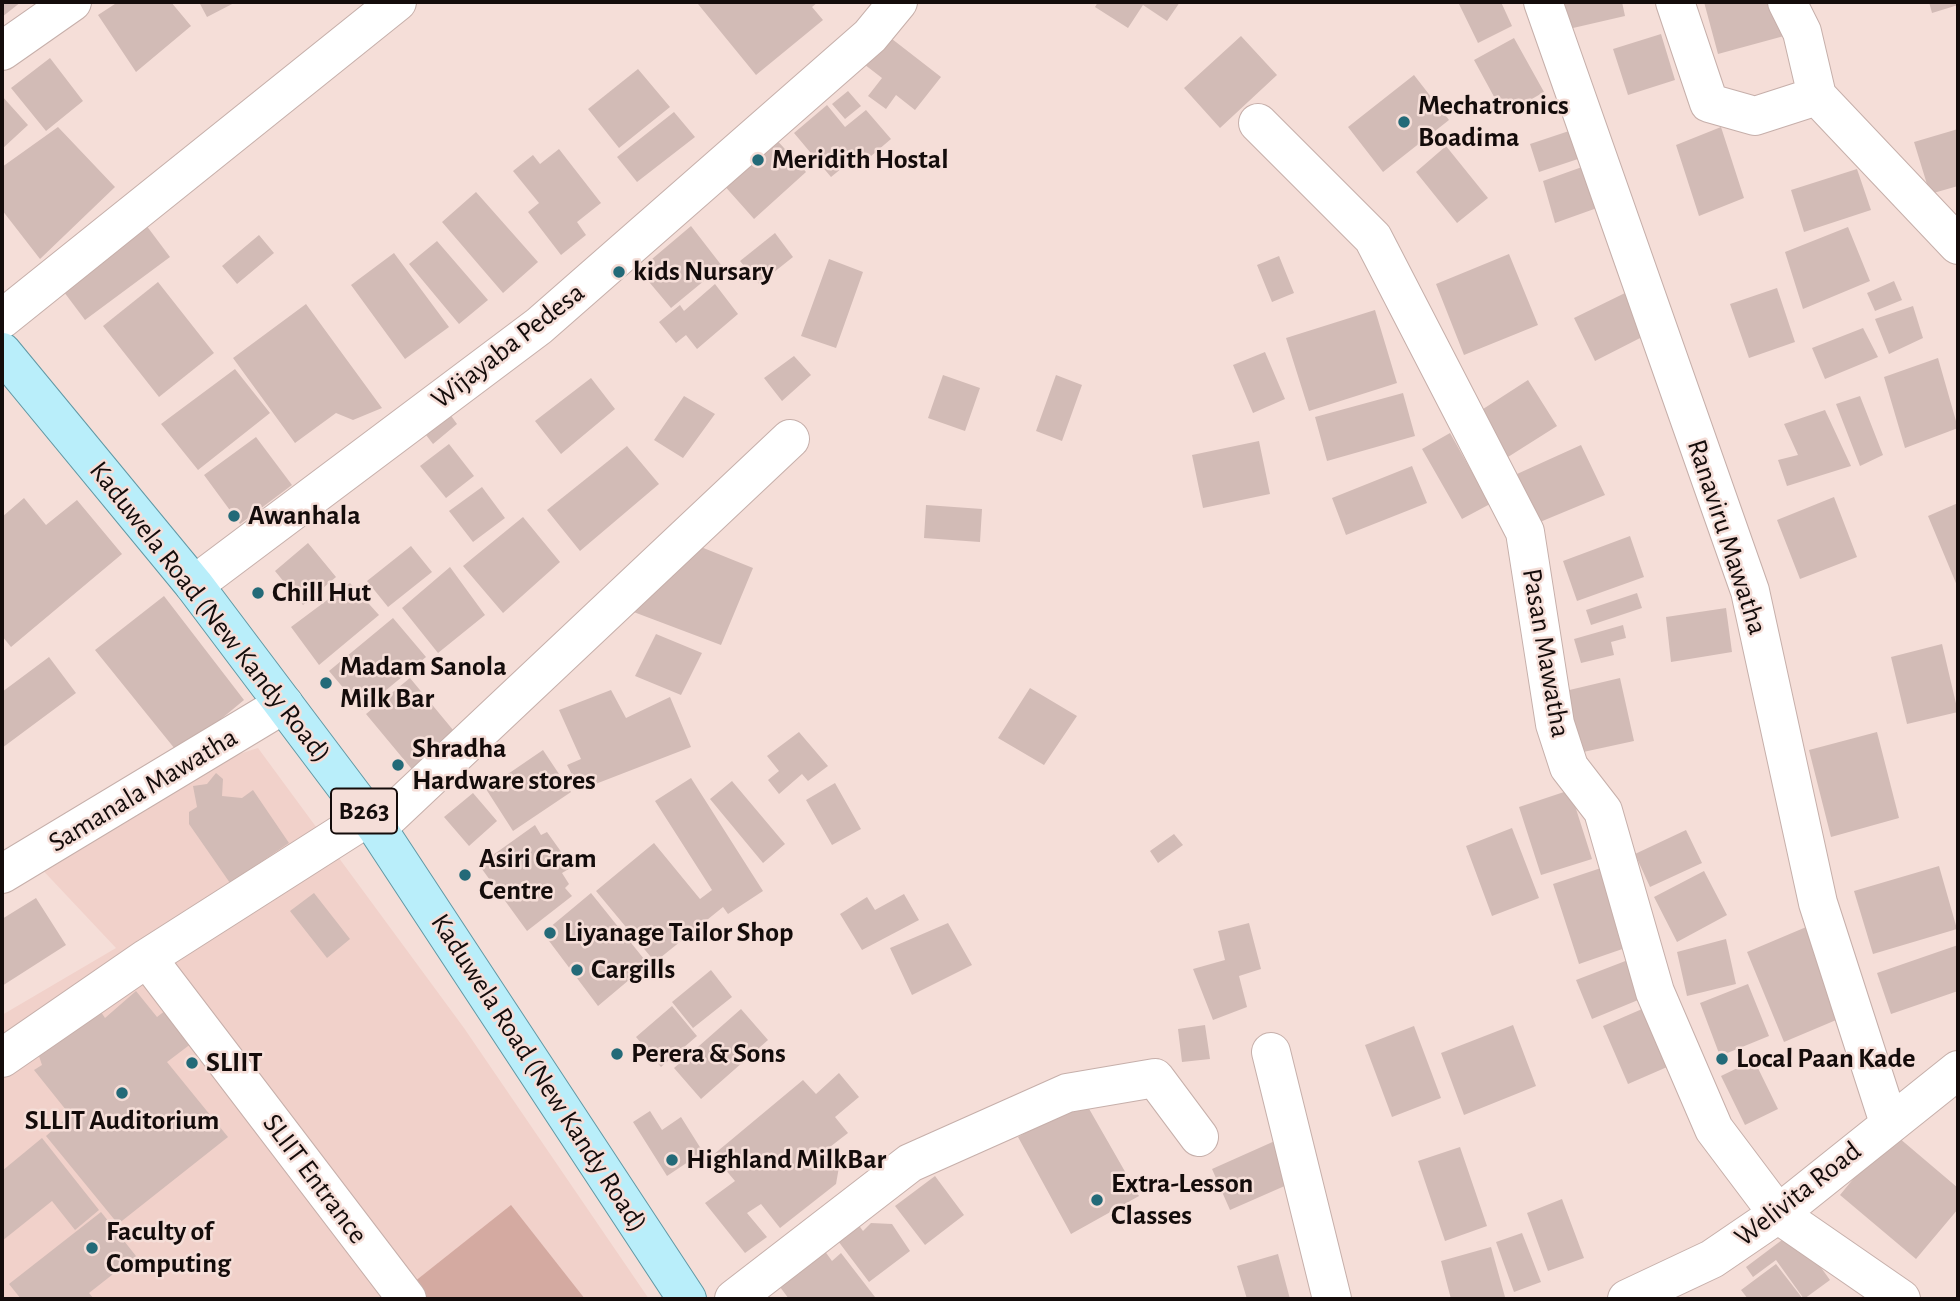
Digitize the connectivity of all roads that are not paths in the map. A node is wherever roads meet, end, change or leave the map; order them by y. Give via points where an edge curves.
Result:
1 (72, 2) edge
2 (397, 2) edge
3 (898, 2) edge
4 (1543, 2) edge
5 (1675, 2) edge
6 (1787, 2) edge
7 (2, 51) edge
8 (1817, 96) junction
9 (1258, 123) dead end
10 (1958, 245) edge
11 (2, 319) edge
12 (2, 352) edge
13 (790, 439) dead end
14 (194, 585) junction
15 (284, 704) junction
16 (372, 823) junction
17 (2, 874) edge
18 (147, 958) junction
19 (1271, 1052) dead end
20 (2, 1058) edge
21 (1958, 1071) edge
22 (1889, 1124) junction
23 (1199, 1137) dead end
24 (1778, 1214) junction
25 (407, 1299) edge
26 (687, 1299) edge
27 (734, 1299) edge
28 (1332, 1299) edge
29 (1627, 1299) edge
30 (1901, 1299) edge

1 - 7 street
2 - 11 street
3 - 14 street, Wijayaba Pedesa via 870,36 539,326
4 - 22 street, Ranaviru Mawatha via 1750,591 1818,903
5 - 8 street via 1709,103 1755,116
6 - 8 street via 1802,32
8 - 10 street
9 - 24 street, Pasan Mawatha via 1373,237 1525,532 1555,724 1569,766 1603,811 1655,992 1714,1129
12 - 14 main road, Kaduwela Road (New Kandy Road) / B263
13 - 16 street
14 - 15 main road, Kaduwela Road (New Kandy Road) / B263
15 - 16 main road, Kaduwela Road (New Kandy Road) / B263
15 - 17 street, Samanala Mawatha
16 - 18 street
16 - 26 main road, Kaduwela Road (New Kandy Road) / B263
18 - 20 street
18 - 25 street, SLIIT Entrance
19 - 28 street
21 - 22 street, Welivita Road
22 - 24 street, Welivita Road
23 - 27 street via 1155,1078 1067,1093 910,1163
24 - 29 street, Welivita Road via 1712,1259
24 - 30 street, Pasan Mawatha

